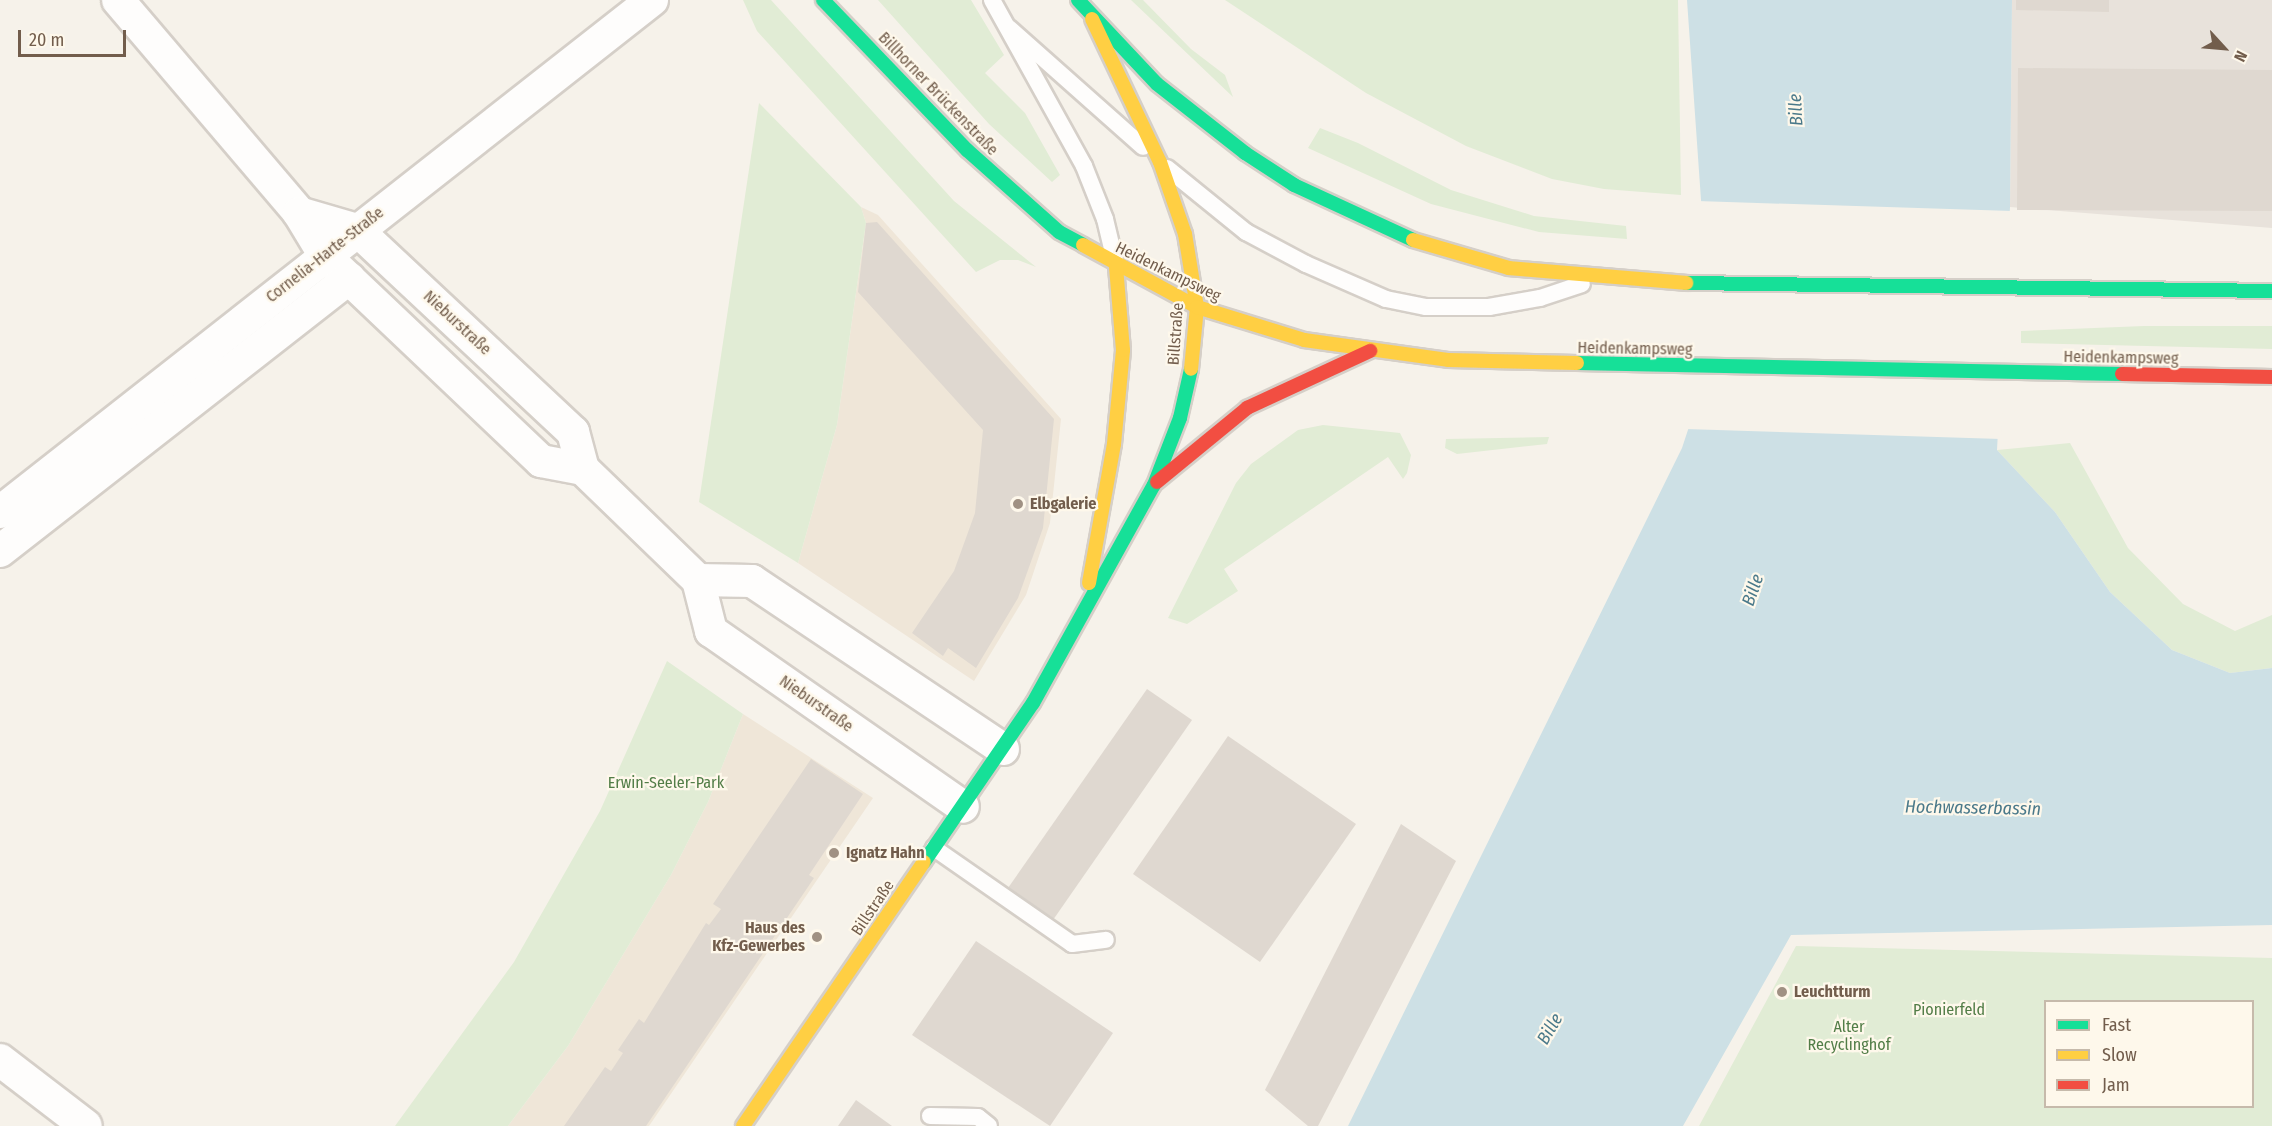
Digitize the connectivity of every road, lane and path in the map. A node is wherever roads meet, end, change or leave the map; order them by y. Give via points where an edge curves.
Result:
1 (118, 0) edge
2 (652, 0) edge
3 (823, 0) edge
4 (992, 0) edge
5 (1078, 0) edge
6 (1091, 16) junction
7 (1009, 28) junction
8 (1160, 162) junction
9 (1032, 209) joint
10 (299, 213) junction
11 (357, 230) junction
12 (325, 256) junction
13 (1116, 266) junction
14 (349, 278) junction
15 (1597, 279) junction
16 (2272, 291) edge
17 (1197, 307) junction
18 (1370, 351) junction
19 (2272, 377) edge
20 (583, 469) junction
21 (1154, 485) junction
22 (0, 512) edge
23 (0, 551) edge
24 (698, 580) junction
25 (1083, 614) junction
26 (1003, 749) junction
27 (963, 807) junction
28 (934, 848) junction
29 (1106, 940) dead end
30 (0, 1060) edge
31 (930, 1116) dead end
32 (86, 1126) edge
33 (743, 1126) edge
34 (989, 1126) edge

1 - 10 street
2 - 11 street, Cornelia-Harte-Straße
3 - 9 main road, Billhorner Brückenstraße via 966,150
4 - 7 lane
5 - 6 main road
6 - 8 main road, Billstraße
6 - 15 main road via 1156,84 1194,116 1294,185 1379,228 1444,252 1509,267
7 - 8 lane
7 - 13 lane via 1084,166 1106,219
8 - 15 lane via 1246,232 1386,299 1426,307 1489,307 1540,298
8 - 17 main road, Billstraße via 1185,234
9 - 13 main road, Heidenkampsweg via 1059,232
10 - 11 street, Nieburstraße
10 - 12 street
11 - 12 street, Cornelia-Harte-Straße
11 - 20 street, Nieburstraße via 573,432
12 - 14 street
12 - 22 street, Cornelia-Harte-Straße
13 - 17 main road, Heidenkampsweg
13 - 25 main road, Billstraße via 1123,350 1114,444
14 - 20 street via 542,461
14 - 23 street, Cornelia-Harte-Straße
15 - 16 main road via 1652,283
17 - 18 main road, Heidenkampsweg via 1304,340
17 - 21 main road, Billstraße via 1191,368 1180,418
18 - 19 main road, Heidenkampsweg via 1448,360 1650,366
18 - 21 main road via 1233,417
20 - 24 street
21 - 25 main road, Billstraße
24 - 26 street via 752,581
24 - 27 street, Nieburstraße via 711,631
25 - 26 main road, Billstraße
26 - 27 main road, Billstraße
27 - 28 main road, Billstraße
28 - 29 lane via 1072,944
28 - 33 main road, Billstraße
30 - 32 street
31 - 34 lane via 978,1118

